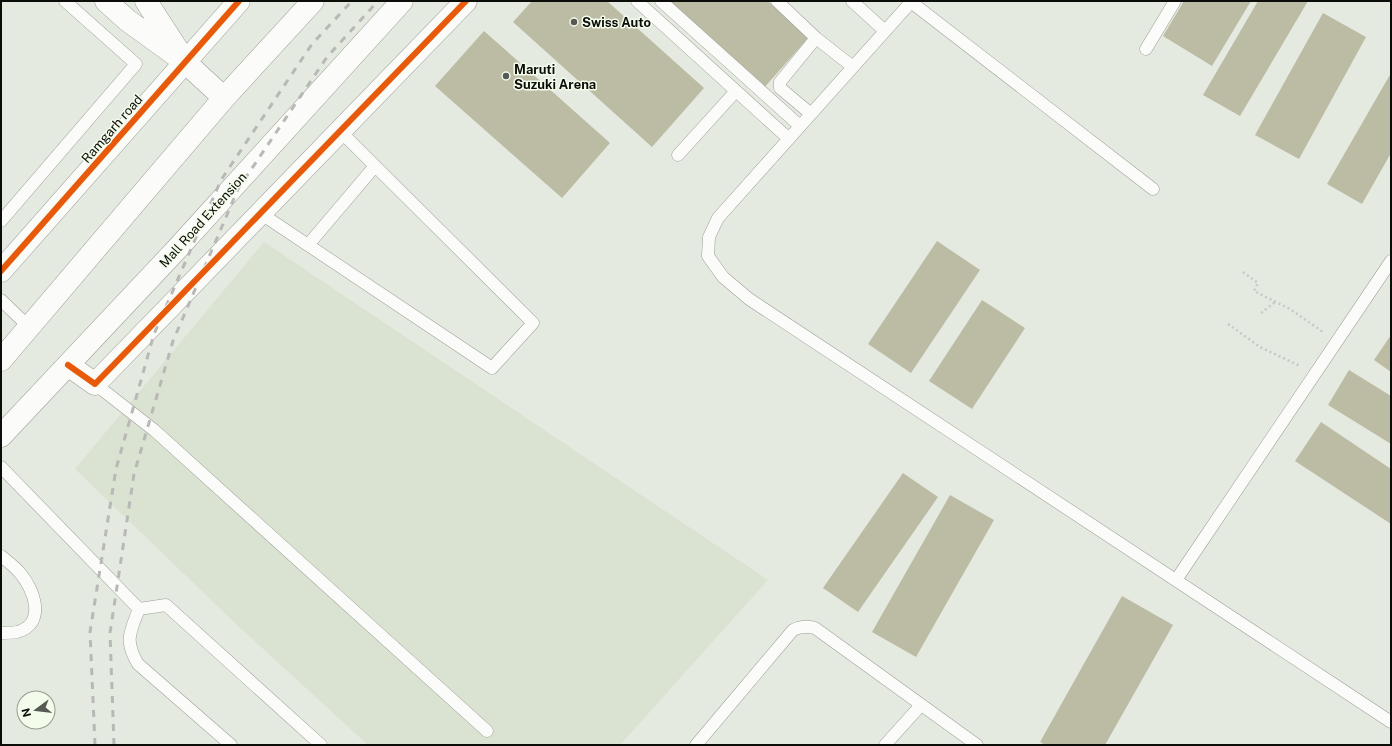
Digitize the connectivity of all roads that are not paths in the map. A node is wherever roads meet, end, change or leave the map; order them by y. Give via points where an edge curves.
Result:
1 (65, 1) edge
2 (106, 1) edge
3 (146, 1) edge
4 (239, 1) edge
5 (313, 1) edge
6 (402, 1) edge
7 (466, 1) edge
8 (637, 1) edge
9 (661, 1) edge
10 (777, 1) edge
11 (852, 1) edge
12 (911, 1) edge
13 (1175, 1) edge
14 (885, 31) junction
15 (816, 38) junction
16 (1146, 49) dead end
17 (185, 62) junction
18 (852, 67) junction
19 (736, 91) junction
20 (224, 98) junction
21 (811, 114) junction
22 (800, 126) junction
23 (340, 131) junction
24 (789, 139) junction
25 (678, 155) dead end
26 (375, 166) junction
27 (1153, 189) dead end
28 (260, 213) junction
29 (1, 221) edge
30 (308, 245) junction
31 (1391, 261) edge
32 (1, 271) edge
33 (1, 300) edge
34 (29, 327) junction
35 (1, 360) edge
36 (68, 364) junction
37 (95, 384) junction
38 (1, 436) edge
39 (1, 466) edge
40 (1, 556) edge
41 (1176, 580) junction
42 (139, 609) junction
43 (1, 633) edge
44 (921, 705) junction
45 (1391, 722) edge
46 (487, 731) dead end
47 (232, 745) edge
48 (321, 745) edge
49 (696, 745) edge
50 (885, 745) edge
51 (977, 745) edge

1 - 29 lane via 136,64
2 - 17 street via 127,20
3 - 17 street
4 - 17 street, Ramgarh road
5 - 20 street
6 - 36 street, Mall Road Extension via 176,250
7 - 23 street
8 - 19 lane
9 - 22 lane
10 - 15 lane
11 - 14 lane
12 - 14 lane
12 - 27 lane
13 - 16 lane
14 - 18 lane
15 - 18 lane
15 - 21 lane via 779,86
17 - 20 street
17 - 32 street, Ramgarh road
18 - 21 lane
19 - 24 lane
19 - 25 lane
20 - 34 street
21 - 22 lane
22 - 24 lane
23 - 26 lane
23 - 28 street
24 - 41 lane via 718,218 710,237 708,256 723,277 749,300
26 - 30 lane
26 - 30 lane via 533,323 492,368
28 - 30 lane
28 - 37 street
31 - 41 lane
33 - 34 lane
34 - 35 street
36 - 37 street
36 - 38 street, Mall Road Extension
37 - 46 lane via 154,430
39 - 42 lane
40 - 43 lane via 20,573 33,593 36,604 33,618 26,628
41 - 45 lane
42 - 47 lane via 128,636 129,647 138,664
42 - 48 lane via 166,605
44 - 49 lane via 815,628 800,627 793,630
44 - 50 lane
44 - 51 lane

